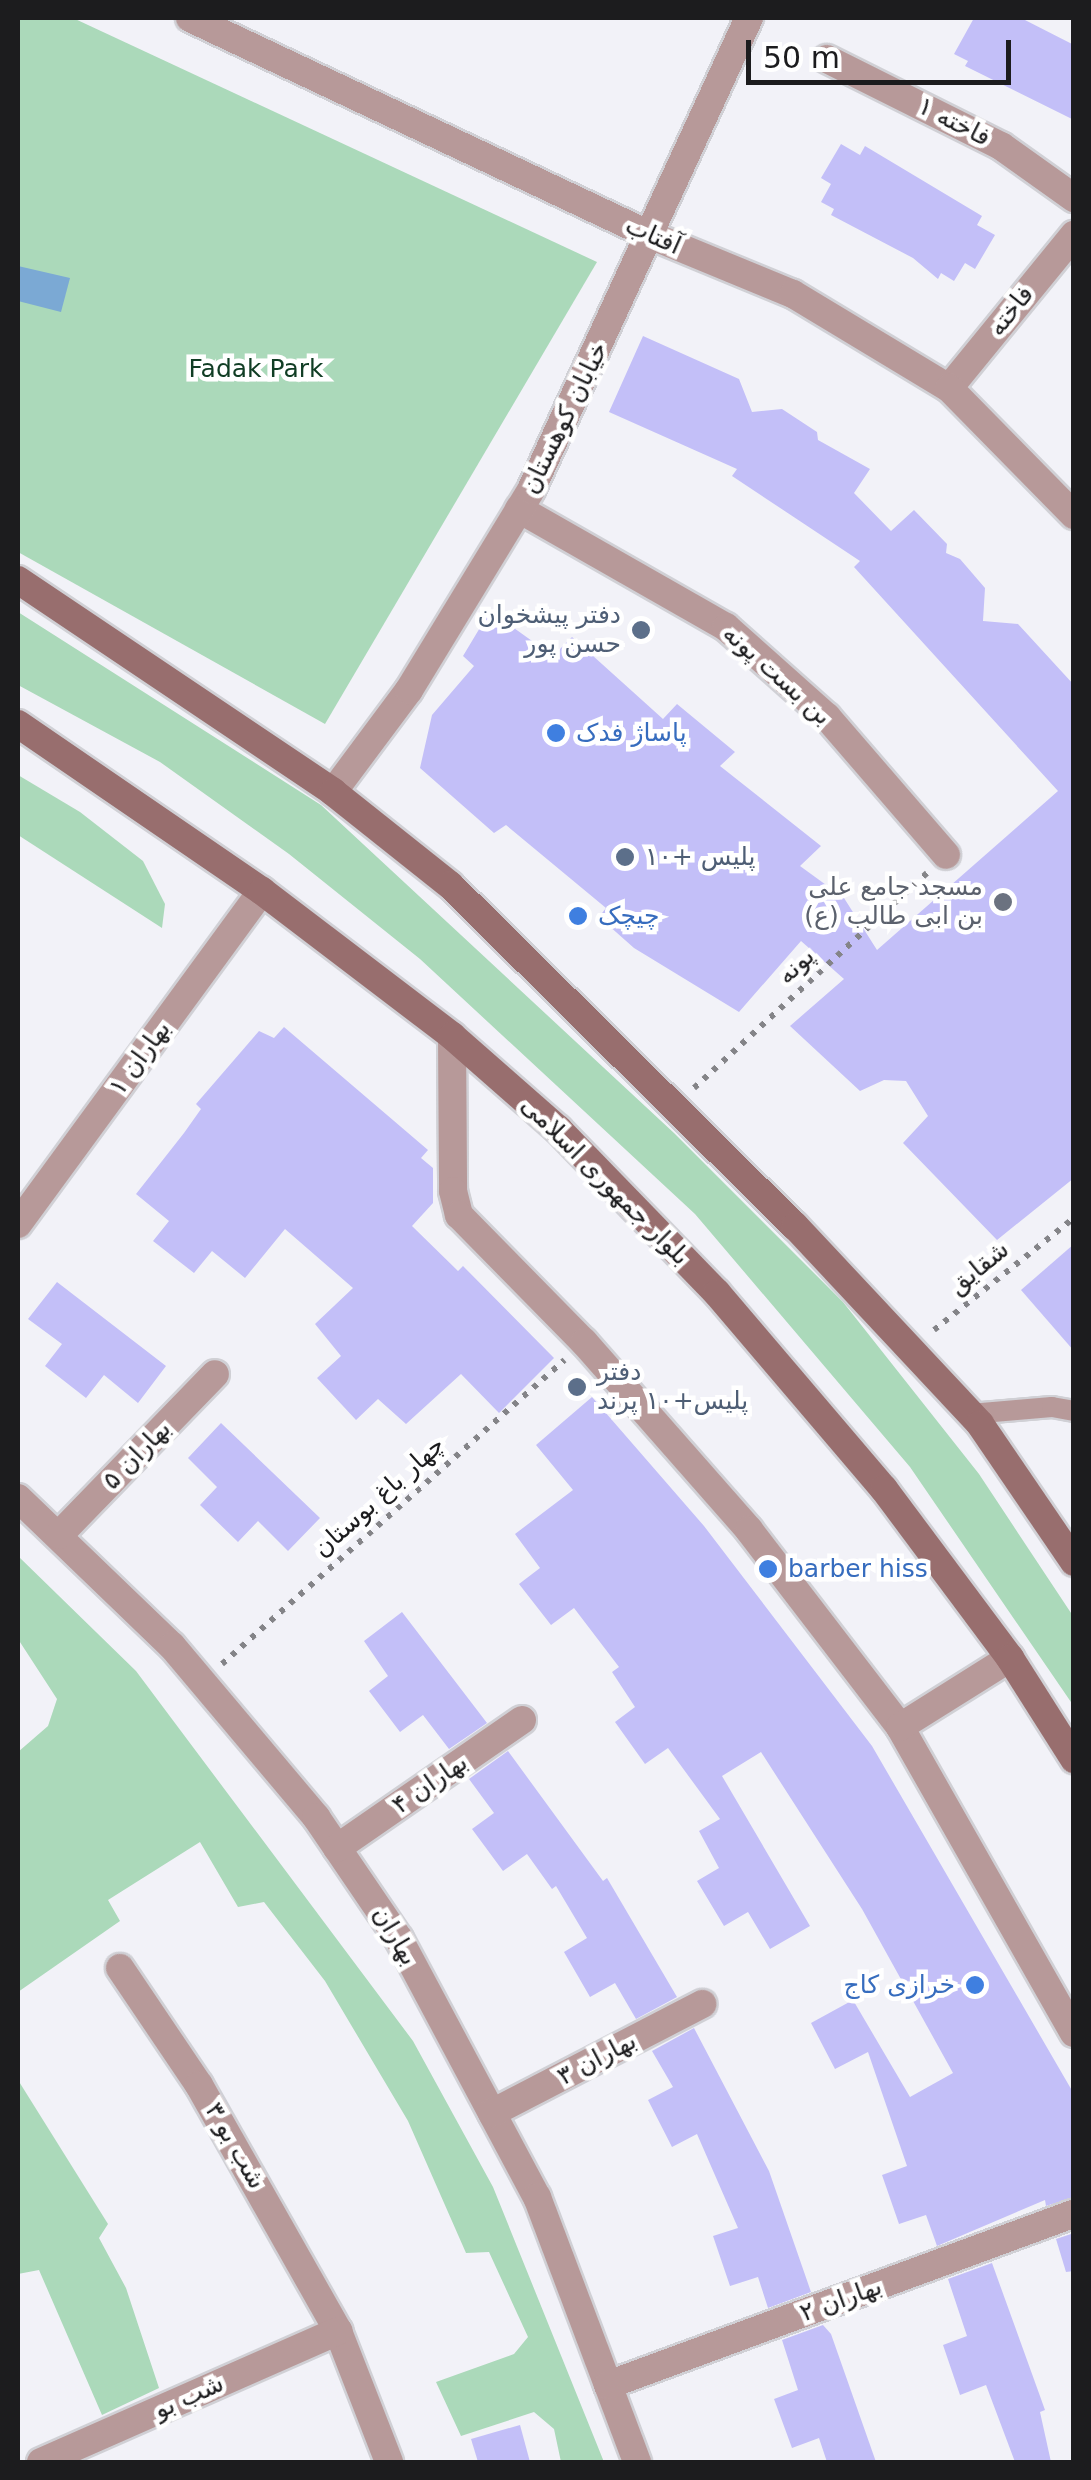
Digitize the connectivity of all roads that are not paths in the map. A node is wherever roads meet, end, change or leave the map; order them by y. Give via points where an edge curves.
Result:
1 (190, 18) edge
2 (749, 18) edge
3 (828, 59) dead end
4 (1074, 198) edge
5 (1074, 235) edge
6 (652, 236) junction
7 (949, 388) junction
8 (519, 509) junction
9 (1074, 515) edge
10 (18, 580) edge
11 (18, 724) edge
12 (333, 792) junction
13 (946, 855) road end
14 (262, 891) junction
15 (452, 1036) junction
16 (18, 1224) edge
17 (215, 1374) dead end
18 (1074, 1412) edge
19 (970, 1414) junction
20 (18, 1498) edge
21 (59, 1536) junction
22 (1074, 1562) edge
23 (1010, 1658) junction
24 (522, 1720) dead end
25 (900, 1727) junction
26 (1074, 1759) edge
27 (337, 1848) junction
28 (120, 1968) dead end
29 (702, 2004) dead end
30 (1074, 2033) edge
31 (492, 2114) junction
32 (1074, 2214) edge
33 (338, 2331) junction
34 (608, 2385) junction
35 (41, 2462) edge
36 (388, 2462) edge
37 (637, 2462) edge

1 - 6 street, آفتاب
2 - 6 street, خیابان کوهستان
3 - 4 street, فاخته ۱ via 1001,146
5 - 7 street, فاخته
6 - 7 street, آفتاب via 793,294
6 - 8 street, خیابان کوهستان
7 - 9 street, آفتاب
8 - 12 street, خیابان کوهستان via 409,690
8 - 13 street, بن بست پونه via 726,627 827,717
10 - 12 main road
11 - 14 main road, بلوار جمهوری اسلامی
12 - 19 main road via 450,885
14 - 15 main road, بلوار جمهوری اسلامی
14 - 16 street, بهاران ۱
15 - 23 main road, بلوار جمهوری اسلامی via 558,1129 717,1293 884,1490
15 - 25 street via 453,1191 460,1216 584,1342 749,1530
17 - 21 street, بهاران ۵
18 - 19 lane via 1052,1407
19 - 22 main road
20 - 21 street, بهاران
21 - 27 street, بهاران via 202,1681
23 - 25 street
23 - 26 main road, بلوار جمهوری اسلامی
24 - 27 street, بهاران ۴
25 - 30 street
27 - 31 street, بهاران via 398,1939
28 - 33 street, شب بو ۳ via 199,2085
29 - 31 street, بهاران ۳
31 - 34 street, بهاران via 537,2197
32 - 34 street, بهاران ۲
33 - 35 street, شب بو
33 - 36 street, شب بو ۳
34 - 37 street, بهاران

